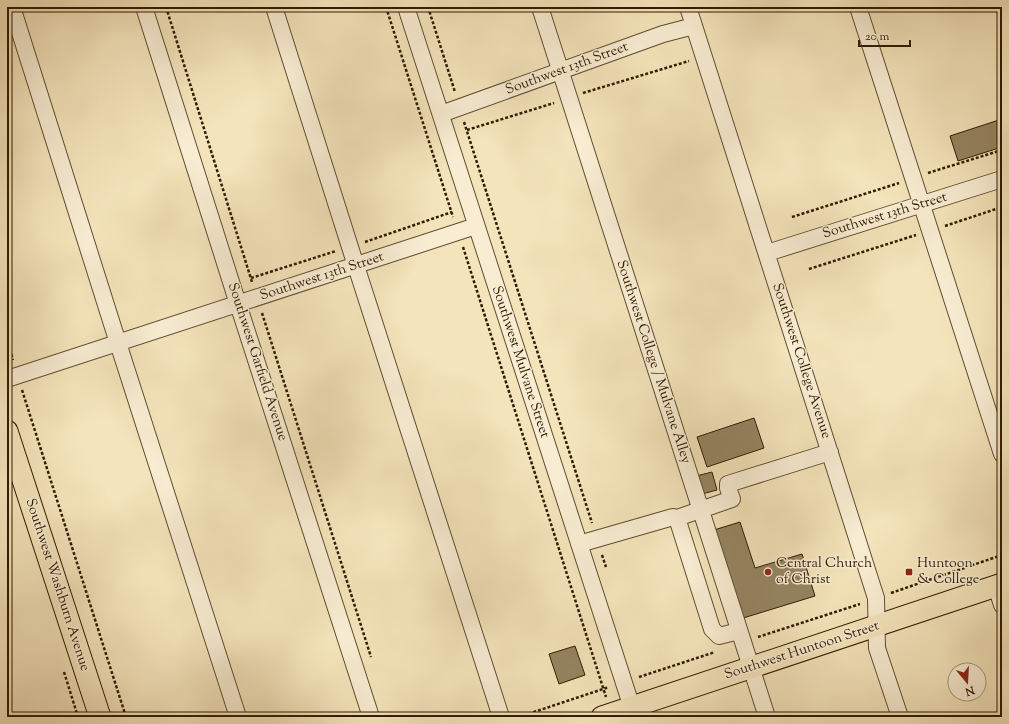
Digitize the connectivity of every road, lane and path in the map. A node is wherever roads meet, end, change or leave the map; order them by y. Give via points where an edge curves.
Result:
1 (12, 7) edge
2 (144, 7) edge
3 (166, 7) edge
4 (274, 7) edge
5 (386, 7) edge
6 (406, 7) edge
7 (428, 7) edge
8 (540, 7) edge
9 (688, 7) edge
10 (858, 7) edge
11 (996, 7) edge
12 (694, 26) junction
13 (1002, 26) edge
14 (560, 71) junction
15 (459, 108) junction
16 (441, 114) junction
17 (1002, 179) edge
18 (921, 205) junction
19 (1002, 207) edge
20 (476, 226) junction
21 (930, 231) junction
22 (458, 232) junction
23 (767, 253) junction
24 (356, 266) junction
25 (809, 269) dead end
26 (257, 298) junction
27 (238, 304) junction
28 (7, 340) edge
29 (118, 343) junction
30 (12, 377) edge
31 (7, 431) edge
32 (830, 452) junction
33 (1002, 454) edge
34 (700, 510) junction
35 (677, 518) junction
36 (597, 539) junction
37 (579, 544) junction
38 (1002, 555) edge
39 (606, 568) dead end
40 (1000, 592) edge
41 (876, 598) junction
42 (876, 626) junction
43 (741, 637) junction
44 (373, 664) dead end
45 (751, 667) junction
46 (62, 668) dead end
47 (638, 669) dead end
48 (640, 677) junction
49 (624, 682) junction
50 (604, 689) junction
51 (639, 709) edge
52 (606, 716) edge
53 (78, 717) edge
54 (100, 717) edge
55 (126, 717) edge
56 (238, 717) edge
57 (371, 717) edge
58 (501, 717) edge
59 (519, 717) edge
60 (767, 717) edge
61 (900, 717) edge

1 - 29 street
2 - 27 street, Southwest Garfield Avenue
3 - 26 path
4 - 24 street
5 - 22 path
6 - 16 street, Southwest Mulvane Street
7 - 15 path
8 - 14 street, Southwest College / Mulvane Alley
9 - 12 street, Southwest College Avenue
10 - 18 street
11 - 13 path
12 - 14 street, Southwest 13th Street via 663,34
12 - 23 street, Southwest College Avenue
14 - 15 street, Southwest 13th Street
14 - 34 street, Southwest College / Mulvane Alley
15 - 16 street, Southwest 13th Street
15 - 36 path
16 - 20 street, Southwest Mulvane Street
17 - 18 street, Southwest 13th Street
18 - 21 street
18 - 23 street, Southwest 13th Street
19 - 21 path
20 - 22 street, Southwest 13th Street
20 - 37 street, Southwest Mulvane Street
21 - 25 path
21 - 33 street
22 - 24 street, Southwest 13th Street
22 - 50 path
23 - 32 street, Southwest College Avenue
24 - 26 street, Southwest 13th Street
24 - 58 street
26 - 27 street, Southwest 13th Street
26 - 44 path
27 - 29 street, Southwest 13th Street
27 - 57 street, Southwest Garfield Avenue
28 - 30 path
29 - 30 street, Southwest 13th Street
29 - 56 street
30 - 55 path
31 - 54 main road, Southwest Washburn Avenue
32 - 34 street via 728,484 732,499
32 - 41 street, Southwest College Avenue
34 - 35 street
34 - 43 street, Southwest College / Mulvane Alley
35 - 36 street via 672,517
35 - 43 street via 712,629 719,636
36 - 37 street
36 - 39 path
37 - 49 street, Southwest Mulvane Street
38 - 41 path
40 - 42 main road, Southwest Huntoon Street
41 - 42 street, Southwest College Avenue
41 - 43 path
42 - 45 main road, Southwest Huntoon Street
42 - 61 street, Southwest College Avenue via 877,648
43 - 45 street, Southwest College / Mulvane Alley
43 - 48 path
45 - 51 main road, Southwest Huntoon Street
45 - 60 street, Southwest College / Mulvane Alley
46 - 53 path
47 - 48 path
48 - 49 path
48 - 51 path
49 - 50 path
49 - 51 street, Southwest Mulvane Street
50 - 52 path
50 - 59 path
51 - 52 main road, Southwest Huntoon Street

